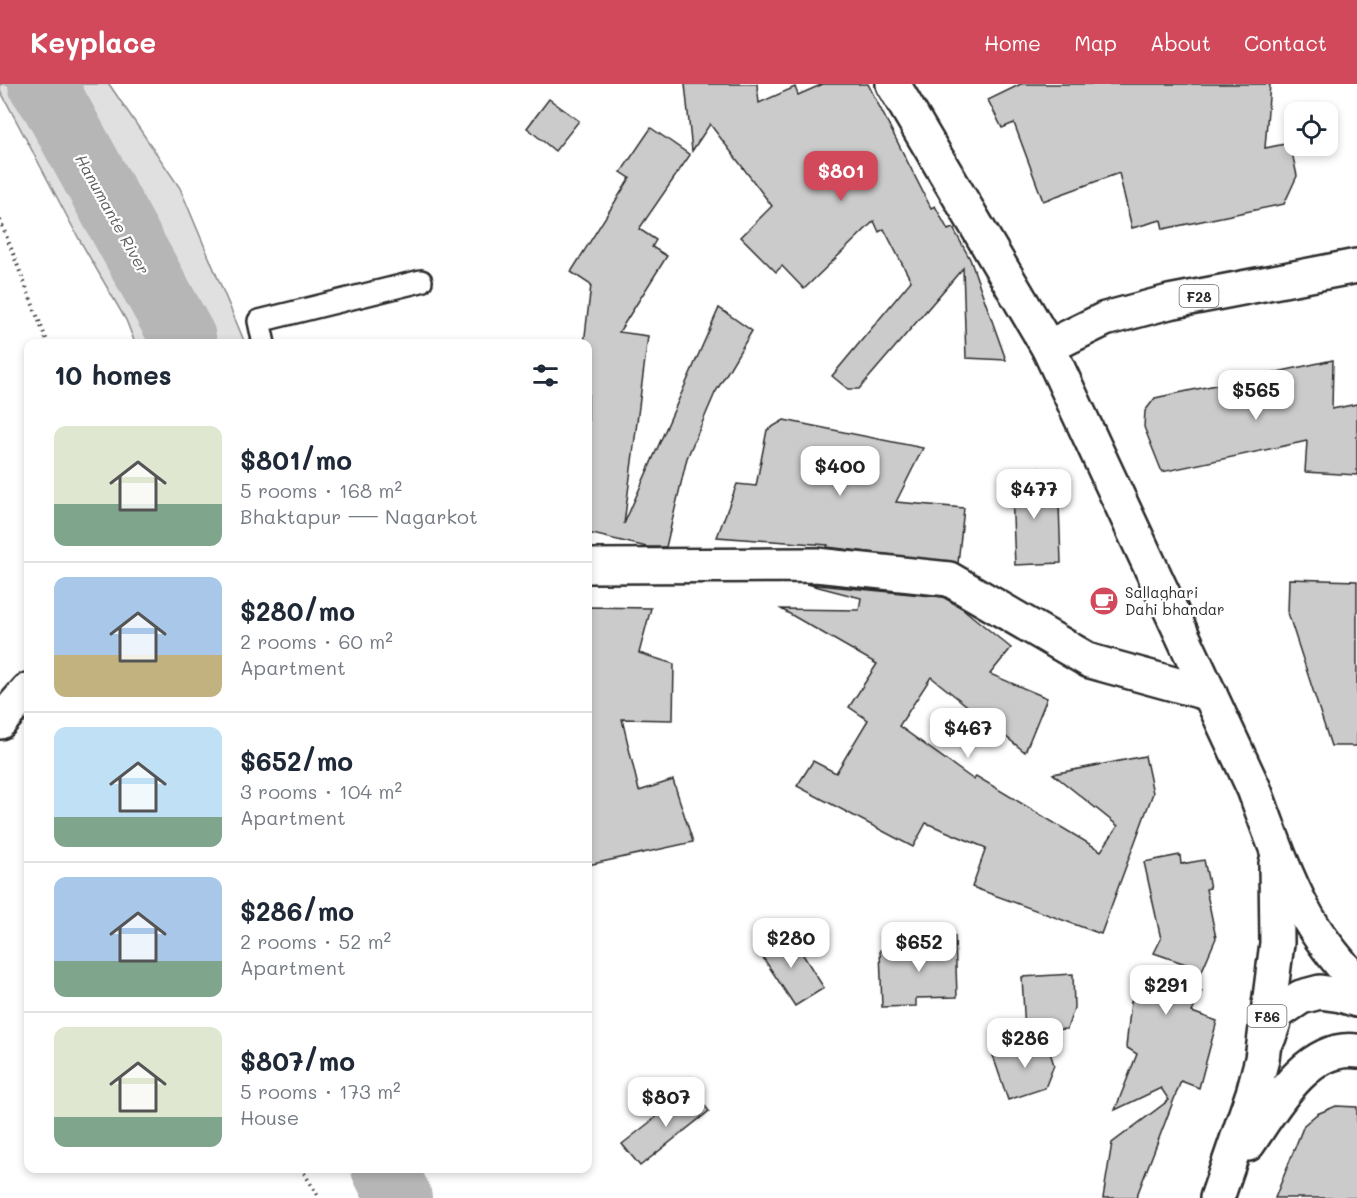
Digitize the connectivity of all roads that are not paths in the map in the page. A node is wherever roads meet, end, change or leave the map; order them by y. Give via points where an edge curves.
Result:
1 (893, 84) edge
2 (1357, 266) edge
3 (421, 281) dead end
4 (263, 339) edge
5 (1048, 347) junction
6 (592, 566) edge
7 (1210, 694) junction
8 (24, 695) edge
9 (0, 722) edge
10 (1276, 846) junction
11 (1357, 983) edge
12 (1357, 1000) edge
13 (1357, 1051) edge
14 (1262, 1059) junction
15 (1220, 1189) edge

1 - 5 main road, F86
2 - 5 main road, F28 via 1169,302 1105,319
3 - 4 lane via 259,321
5 - 7 main road, F86
6 - 7 main road via 816,565 949,579 1090,661
7 - 10 main road, F86
8 - 9 main road
10 - 11 main road via 1303,909
10 - 14 main road, F86 via 1277,943
12 - 14 main road via 1320,992 1301,997 1277,1013
13 - 15 main road via 1325,1056 1301,1071 1277,1100
14 - 15 main road, F86

